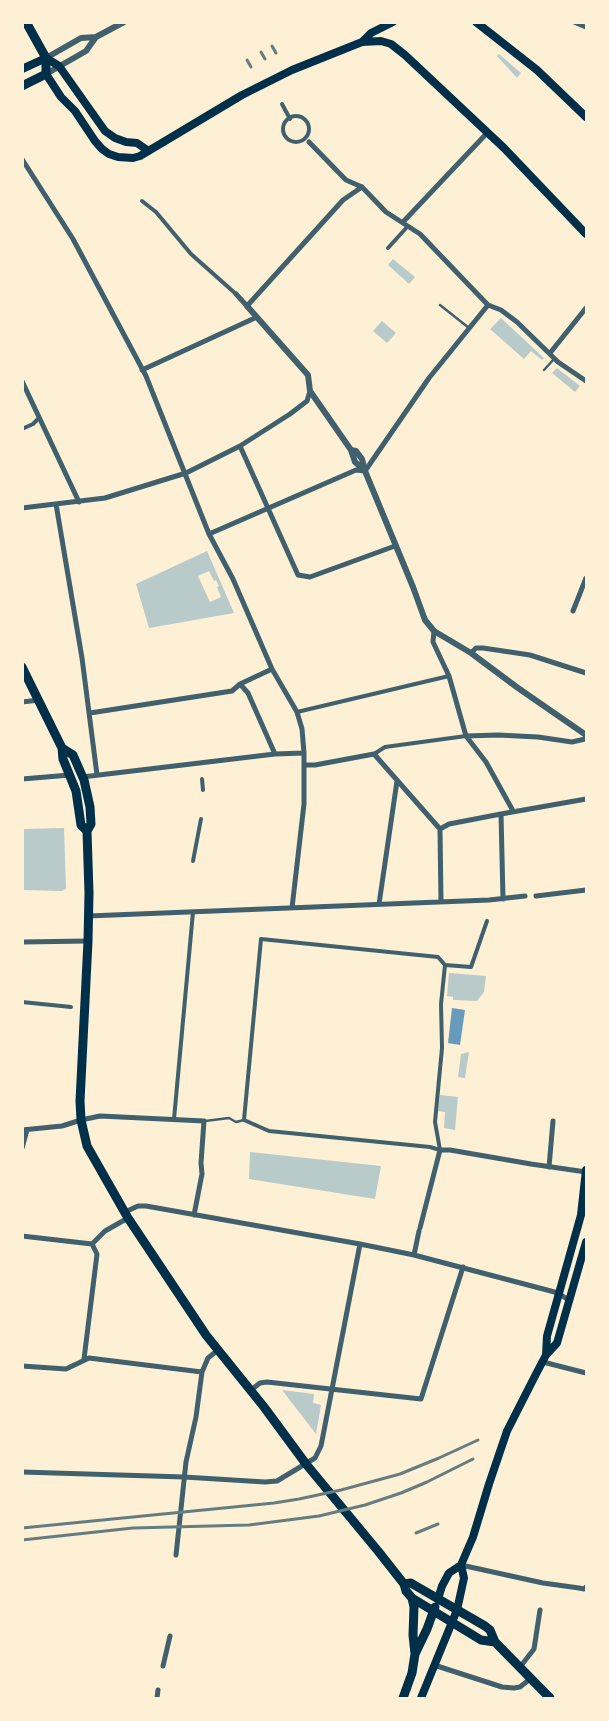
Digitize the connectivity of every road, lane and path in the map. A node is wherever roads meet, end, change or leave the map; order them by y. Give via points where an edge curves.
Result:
1 (26, 22) edge
2 (124, 22) edge
3 (393, 22) edge
4 (476, 22) edge
5 (574, 22) edge
6 (380, 25) edge
7 (586, 26) edge
8 (96, 37) junction
9 (362, 42) junction
10 (46, 58) junction
11 (59, 66) junction
12 (22, 69) edge
13 (46, 74) junction
14 (22, 86) edge
15 (282, 104) dead end
16 (586, 117) edge
17 (290, 119) junction
18 (488, 132) junction
19 (307, 140) junction
20 (147, 150) junction
21 (22, 159) edge
22 (362, 187) junction
23 (142, 201) dead end
24 (406, 224) junction
25 (586, 234) edge
26 (388, 248) dead end
27 (236, 294) joint
28 (440, 305) dead end
29 (488, 305) junction
30 (247, 306) junction
31 (586, 308) edge
32 (257, 317) junction
33 (469, 328) junction
34 (550, 353) junction
35 (555, 358) junction
36 (142, 370) junction
37 (544, 370) dead end
38 (22, 381) edge
39 (586, 381) edge
40 (310, 391) junction
41 (39, 418) junction
42 (22, 429) edge
43 (240, 446) junction
44 (365, 471) junction
45 (186, 473) junction
46 (79, 502) junction
47 (56, 504) junction
48 (22, 508) edge
49 (267, 508) junction
50 (210, 534) junction
51 (395, 546) junction
52 (586, 578) edge
53 (572, 610) dead end
54 (434, 631) junction
55 (471, 653) junction
56 (22, 667) edge
57 (272, 669) junction
58 (586, 674) edge
59 (449, 676) junction
60 (240, 684) junction
61 (39, 700) junction
62 (22, 702) edge
63 (90, 712) junction
64 (297, 712) junction
65 (466, 736) junction
66 (586, 736) edge
67 (62, 748) junction
68 (304, 753) junction
69 (275, 754) junction
70 (374, 754) junction
71 (304, 765) junction
72 (70, 775) junction
73 (97, 775) junction
74 (82, 777) junction
75 (22, 779) edge
76 (202, 779) dead end
77 (397, 781) junction
78 (202, 790) dead end
79 (586, 799) edge
80 (512, 811) junction
81 (501, 814) junction
82 (201, 819) dead end
83 (440, 829) junction
84 (87, 831) junction
85 (194, 861) dead end
86 (586, 890) edge
87 (525, 896) dead end
88 (536, 896) dead end
89 (503, 899) junction
90 (441, 902) junction
91 (379, 904) junction
92 (292, 908) junction
93 (194, 912) junction
94 (88, 916) junction
95 (487, 921) dead end
96 (88, 941) junction
97 (22, 942) edge
98 (446, 965) junction
99 (22, 1002) edge
100 (71, 1007) dead end
101 (174, 1119) junction
102 (81, 1120) junction
103 (244, 1120) junction
104 (204, 1121) junction
105 (553, 1121) dead end
106 (25, 1130) edge
107 (22, 1148) edge
108 (440, 1150) junction
109 (549, 1167) junction
110 (586, 1171) edge
111 (126, 1215) junction
112 (194, 1215) junction
113 (22, 1236) edge
114 (586, 1242) edge
115 (92, 1244) junction
116 (360, 1244) junction
117 (414, 1255) junction
118 (463, 1267) junction
119 (558, 1293) junction
120 (570, 1301) junction
121 (218, 1350) junction
122 (545, 1358) junction
123 (84, 1359) junction
124 (22, 1366) edge
125 (202, 1372) junction
126 (586, 1373) edge
127 (332, 1388) junction
128 (251, 1390) junction
129 (306, 1464) junction
130 (22, 1472) edge
131 (184, 1477) junction
132 (176, 1555) dead end
133 (461, 1566) junction
134 (404, 1584) junction
135 (586, 1587) edge
136 (412, 1598) junction
137 (438, 1599) junction
138 (457, 1610) junction
139 (540, 1610) dead end
140 (433, 1611) junction
141 (452, 1623) junction
142 (170, 1636) dead end
143 (495, 1642) junction
144 (415, 1654) junction
145 (434, 1665) junction
146 (163, 1666) dead end
147 (520, 1667) junction
148 (530, 1679) junction
149 (158, 1690) dead end
150 (157, 1698) edge
151 (404, 1698) edge
152 (420, 1698) edge
153 (550, 1698) edge

1 - 10 highway
2 - 8 street
3 - 6 main road
4 - 16 main road via 537,70
5 - 7 street
6 - 9 main road
8 - 10 street via 81,38
8 - 11 street via 86,51
9 - 18 main road via 390,44
9 - 20 main road via 292,70 242,95
10 - 11 main road
10 - 12 main road
10 - 13 highway
11 - 13 street
11 - 20 main road via 105,131
13 - 14 highway
13 - 20 main road via 102,149 109,154 129,158 140,156
15 - 17 street
17 - 19 street via 298,117 305,120 309,127
17 - 19 street via 284,125 286,137 298,142
18 - 24 street
18 - 25 main road
19 - 22 street via 346,180
21 - 36 street via 73,239
22 - 24 street via 386,212
22 - 30 street via 343,200
23 - 27 street via 156,212 191,254
24 - 26 street
24 - 29 street via 420,234
27 - 30 street
28 - 33 lane
29 - 33 street
29 - 34 street via 517,322
30 - 32 street
31 - 34 street
32 - 36 street
32 - 40 street via 308,375
33 - 44 street via 429,378
34 - 35 street
35 - 37 lane
35 - 39 street
36 - 45 street
38 - 41 street
40 - 43 street via 307,401
40 - 44 street via 351,450 355,462
41 - 42 street
41 - 46 street
43 - 45 street
43 - 49 street
44 - 49 street via 356,470
44 - 51 street
45 - 46 street via 105,498
45 - 50 street
46 - 47 street
47 - 48 street
47 - 63 street
49 - 50 street
49 - 51 street via 298,575 310,577
50 - 57 street
51 - 54 street via 425,620
52 - 53 street
54 - 55 street
54 - 59 street via 433,642
55 - 58 street via 476,648 483,648 530,655
55 - 66 street
56 - 61 highway
57 - 60 street
57 - 64 street
59 - 64 street
59 - 65 street
60 - 63 street via 232,691
60 - 69 street via 248,693
61 - 62 street
61 - 67 highway
63 - 73 street
64 - 68 street
65 - 66 street via 530,736 572,742
65 - 70 street via 385,747
65 - 80 street via 486,762
67 - 72 highway
67 - 74 highway via 72,755
68 - 69 street
68 - 71 street
69 - 73 street
70 - 71 street
70 - 77 street
71 - 92 street via 304,804
72 - 75 street
72 - 84 highway via 81,825
73 - 74 street
74 - 84 highway via 91,824
76 - 78 street
77 - 83 street
77 - 91 street
79 - 80 street
80 - 81 street
81 - 83 street via 449,824
81 - 89 street
82 - 85 street
83 - 90 street
84 - 94 highway
86 - 88 street
87 - 89 street
89 - 90 street
90 - 91 street
91 - 92 street
92 - 93 street
93 - 94 street
93 - 101 street
94 - 96 highway
95 - 98 street via 471,967
96 - 97 street
96 - 102 highway
98 - 103 street via 438,956 261,939
98 - 108 street via 435,1122
99 - 100 street
101 - 102 street via 100,1116
101 - 104 street
102 - 106 street via 62,1126
102 - 111 highway via 87,1146
103 - 104 lane
103 - 108 street via 269,1131
104 - 112 street via 202,1174
105 - 109 street
106 - 107 street
108 - 109 street
108 - 117 street
109 - 110 street
110 - 119 main road via 581,1215
111 - 112 street via 138,1206
111 - 115 street
111 - 121 highway
112 - 116 street
113 - 115 street
114 - 120 main road
115 - 123 street via 97,1254
116 - 117 street
116 - 127 street
117 - 118 street
118 - 119 street
118 - 127 street via 420,1399
119 - 120 street
119 - 122 main road via 546,1340
120 - 122 main road via 557,1343
121 - 125 street via 208,1358
121 - 128 highway
122 - 126 street
122 - 133 main road via 510,1424
123 - 124 street via 66,1369
123 - 125 street
125 - 131 street
127 - 128 street via 267,1382
127 - 129 street via 321,1446 315,1458
128 - 129 highway
129 - 131 street via 277,1481
129 - 134 highway
130 - 131 street
131 - 132 street
133 - 135 street via 543,1583
133 - 137 main road via 449,1573
133 - 138 main road via 464,1578
134 - 136 highway
134 - 137 highway via 411,1584
136 - 140 highway
136 - 144 highway
137 - 138 highway
137 - 140 highway
138 - 141 main road
138 - 143 highway via 490,1630
139 - 147 street via 534,1649
140 - 141 highway
140 - 144 highway
141 - 143 highway via 481,1640
141 - 145 main road
142 - 146 street
143 - 147 highway
144 - 151 highway
145 - 148 street via 502,1687 520,1687
145 - 152 main road
147 - 148 highway
148 - 153 highway
149 - 150 street

